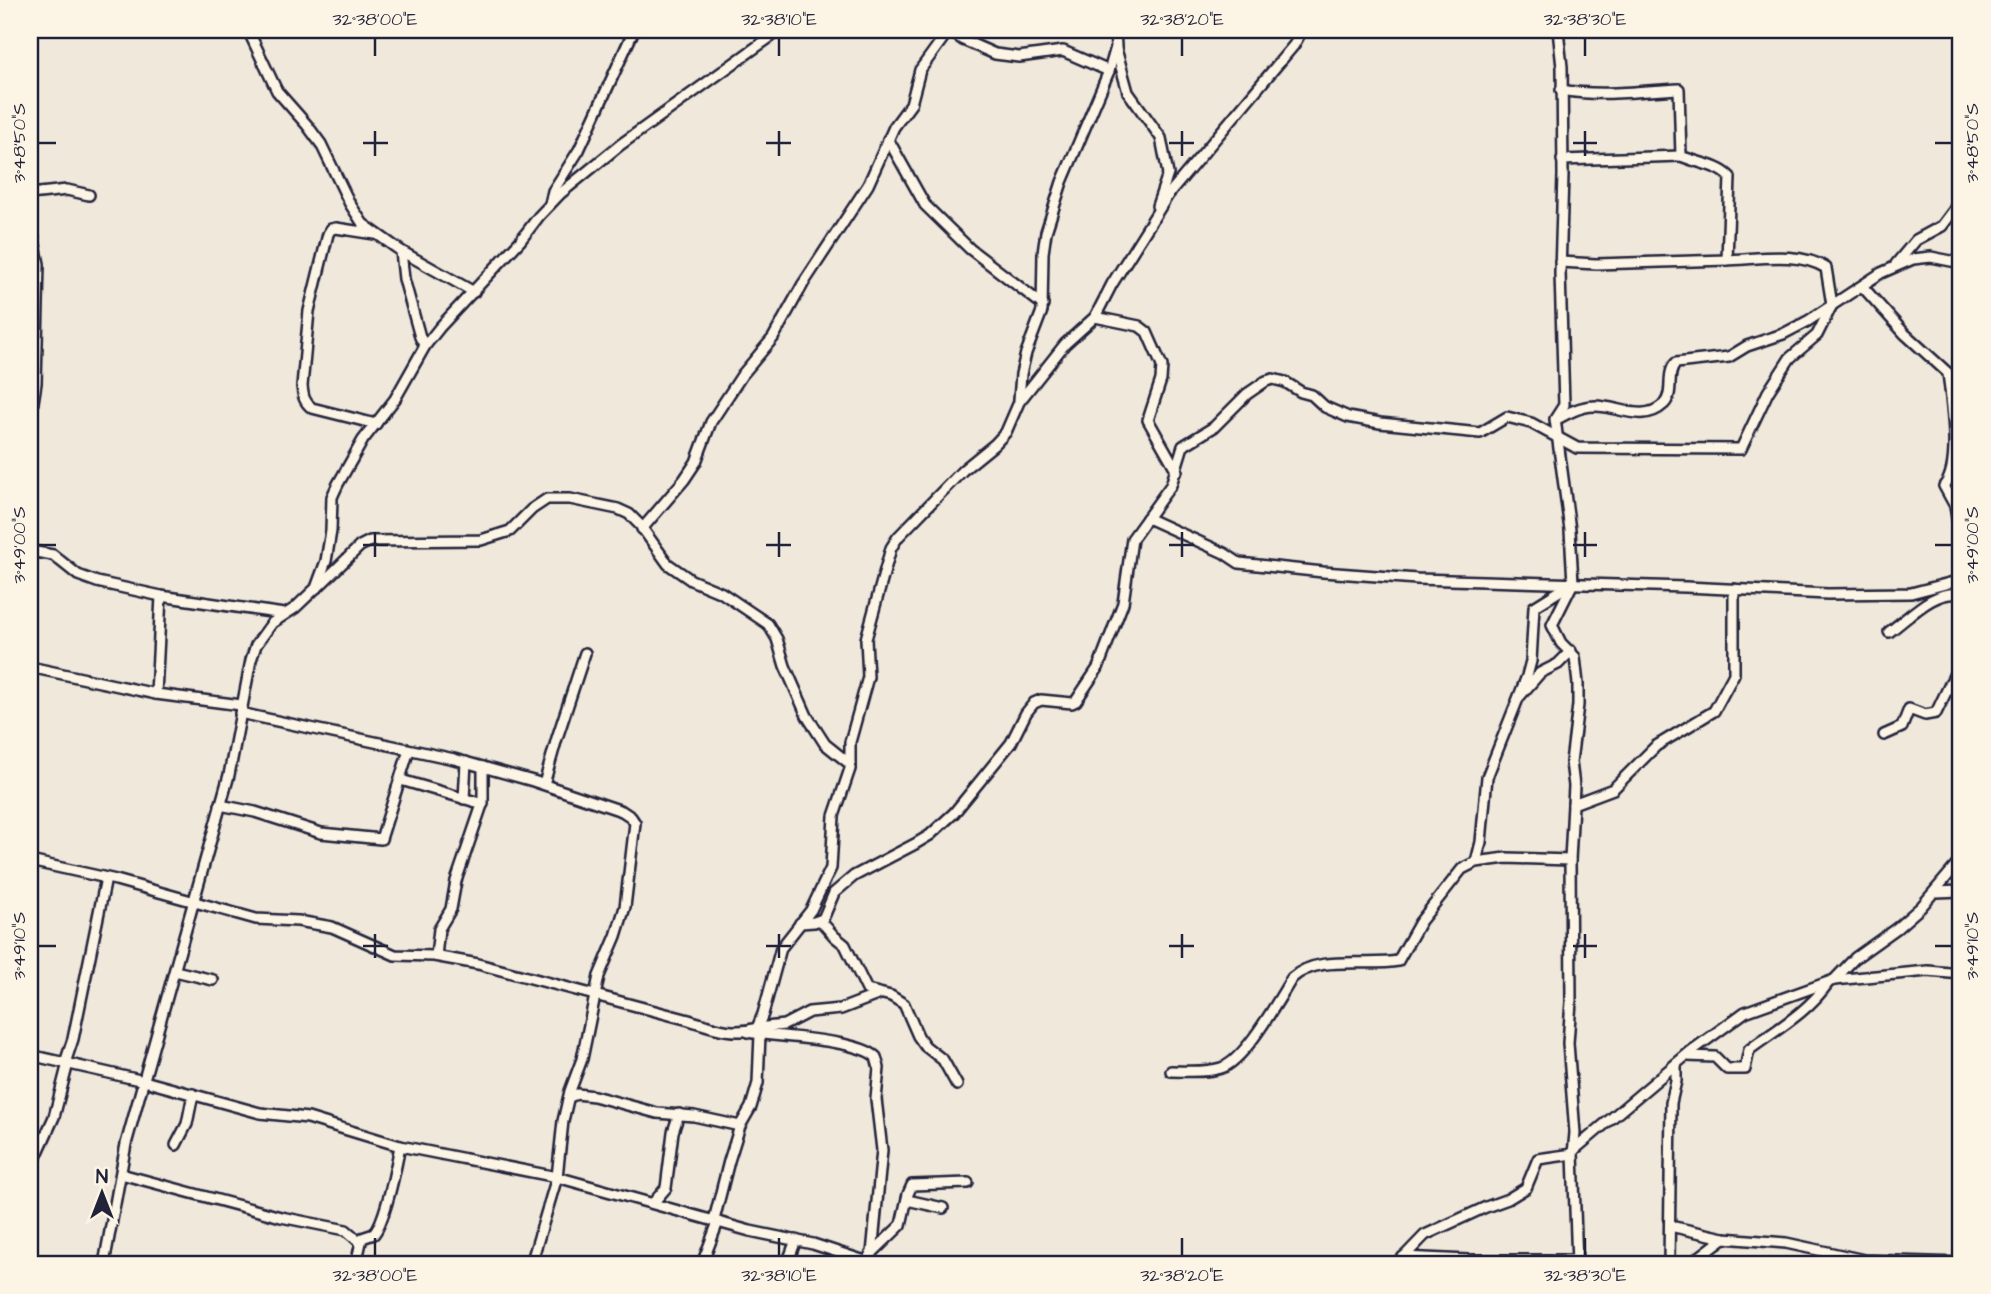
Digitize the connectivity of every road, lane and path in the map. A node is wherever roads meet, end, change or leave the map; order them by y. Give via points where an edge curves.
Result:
1 (248, 30) edge
2 (634, 30) edge
3 (780, 30) edge
4 (1115, 30) edge
5 (1302, 30) edge
6 (1558, 30) edge
7 (1116, 47) junction
8 (1109, 71) junction
9 (1561, 90) junction
10 (888, 139) junction
11 (1681, 156) junction
12 (1562, 160) junction
13 (30, 194) edge
14 (89, 195) dead end
15 (1961, 195) edge
16 (550, 204) junction
17 (1153, 218) junction
18 (30, 221) edge
19 (377, 234) junction
20 (401, 251) junction
21 (1727, 260) junction
22 (1560, 262) junction
23 (1961, 264) edge
24 (1893, 268) junction
25 (1862, 286) junction
26 (474, 292) junction
27 (1043, 305) junction
28 (1832, 305) junction
29 (1095, 317) junction
30 (425, 346) junction
31 (1019, 402) junction
32 (1555, 419) junction
33 (30, 422) edge
34 (376, 424) junction
35 (1559, 437) junction
36 (1177, 471) junction
37 (1147, 518) junction
38 (642, 529) junction
39 (1960, 536) edge
40 (30, 551) edge
41 (1961, 580) edge
42 (1573, 583) junction
43 (316, 588) junction
44 (1734, 589) junction
45 (1961, 594) edge
46 (161, 596) junction
47 (284, 614) junction
48 (1889, 632) dead end
49 (1571, 651) junction
50 (585, 653) dead end
51 (1961, 661) edge
52 (30, 667) edge
53 (156, 694) junction
54 (1519, 697) junction
55 (240, 709) junction
56 (1884, 735) dead end
57 (409, 750) junction
58 (466, 762) junction
59 (850, 764) junction
60 (483, 767) junction
61 (401, 780) junction
62 (544, 785) junction
63 (464, 799) junction
64 (482, 804) junction
65 (1573, 804) junction
66 (220, 805) junction
67 (1570, 860) junction
68 (1961, 860) edge
69 (1476, 862) junction
70 (31, 864) edge
71 (106, 878) junction
72 (1936, 891) junction
73 (1961, 891) edge
74 (193, 900) junction
75 (821, 920) junction
76 (800, 923) junction
77 (436, 956) junction
78 (175, 971) junction
79 (1961, 974) edge
80 (213, 980) dead end
81 (1831, 981) junction
82 (880, 994) junction
83 (595, 996) junction
84 (758, 1031) junction
85 (30, 1055) edge
86 (1685, 1056) junction
87 (66, 1063) junction
88 (1676, 1064) junction
89 (1171, 1071) dead end
90 (144, 1081) junction
91 (957, 1085) dead end
92 (193, 1094) junction
93 (569, 1097) junction
94 (680, 1114) junction
95 (740, 1126) junction
96 (176, 1146) dead end
97 (400, 1146) junction
98 (1574, 1152) junction
99 (30, 1170) edge
100 (121, 1174) junction
101 (556, 1177) junction
102 (968, 1183) dead end
103 (907, 1200) junction
104 (653, 1203) junction
105 (943, 1208) dead end
106 (716, 1221) junction
107 (1670, 1226) junction
108 (1724, 1238) junction
109 (796, 1240) junction
110 (360, 1242) junction
111 (1400, 1261) edge
112 (872, 1262) edge
113 (1577, 1262) edge
114 (1961, 1263) edge
115 (104, 1264) edge
116 (356, 1264) edge
117 (531, 1264) edge
118 (702, 1264) edge
119 (787, 1264) edge
120 (1669, 1264) edge
121 (1690, 1264) edge

1 - 19 street via 277,91 321,144 357,216
2 - 16 street
3 - 16 street via 620,145
4 - 7 street
5 - 17 street
6 - 9 street
7 - 8 street
7 - 17 street via 1128,92 1161,138 1168,174
8 - 10 street via 1063,51 1019,57 995,54 949,30 920,70 911,104
8 - 27 street via 1046,232
9 - 11 street via 1607,94 1679,89
9 - 12 street
10 - 27 street via 925,205 970,249
10 - 38 street via 868,185 773,338 711,422 696,462
11 - 12 street
11 - 21 street via 1723,170 1730,177
12 - 22 street
13 - 14 street via 67,190
15 - 24 street via 1941,226 1916,240
16 - 26 street
17 - 29 street
18 - 33 street via 39,264 36,383
19 - 20 street
19 - 34 street via 336,228 328,234 309,312 302,386 303,397 312,408
20 - 26 street
20 - 30 street via 404,279
21 - 22 street
21 - 28 street via 1815,261 1826,268
22 - 32 street via 1564,405
23 - 24 street via 1931,257
24 - 25 street
25 - 28 street
25 - 39 street via 1948,373 1955,430 1950,479 1944,486 1955,506
26 - 30 street
27 - 31 street via 1026,353
28 - 32 street via 1795,329 1747,346 1734,356 1676,363 1668,398 1657,409 1637,414 1593,406
28 - 35 street via 1817,335 1790,358 1768,392 1741,449 1577,448
29 - 31 street via 1065,344
29 - 36 street via 1147,332 1161,366 1149,420
30 - 34 street
31 - 59 street via 1006,432 963,470 891,548 866,639 868,677 850,742
32 - 35 street
34 - 43 street via 332,497 326,561
35 - 36 street via 1507,417 1480,433 1348,417 1325,407 1312,394 1273,379 1247,394 1214,427 1187,442
35 - 42 street
36 - 37 street
37 - 42 street via 1240,563 1417,579
37 - 75 street via 1132,539 1117,620 1098,668 1076,701 1034,703 1011,743 954,813 915,844 847,881 834,893
38 - 43 street via 618,509 547,499 509,531 481,540 370,541
38 - 59 street via 668,564 768,624 807,716 825,744
40 - 46 street via 59,558 87,579
41 - 44 street via 1912,593
42 - 44 street
42 - 49 street via 1552,625
42 - 54 street via 1534,607 1531,661
43 - 47 street
44 - 65 street via 1734,674 1714,711 1656,746 1613,789
45 - 48 street via 1937,597
46 - 47 street
46 - 53 street
47 - 55 street via 256,645
49 - 54 street via 1540,673
49 - 65 street via 1578,684 1571,753
50 - 62 street
51 - 56 street via 1936,713 1925,715 1909,709 1902,727
52 - 53 street
53 - 55 street
54 - 69 street via 1487,777
55 - 57 street
55 - 66 street
57 - 58 street
57 - 61 street
58 - 60 street
58 - 63 street
59 - 76 street via 832,825 831,868
60 - 62 street
60 - 64 street
61 - 63 street
61 - 66 street via 381,839 321,833
62 - 83 street via 622,811 635,823 625,907
63 - 64 street
64 - 77 street via 456,881 452,909 439,929
65 - 67 street
66 - 74 street
67 - 69 street
67 - 98 street via 1568,1043
68 - 72 street
69 - 89 street via 1462,869 1432,904 1398,961 1325,964 1299,971 1230,1064 1212,1070
70 - 71 street
71 - 74 street
71 - 87 street
72 - 73 street
72 - 81 street
74 - 77 street via 256,919 332,927 395,955
74 - 78 street
75 - 76 street
75 - 82 street via 845,945 865,987
76 - 84 street via 781,948
77 - 83 street
78 - 80 street
78 - 90 street
79 - 81 street via 1884,973
81 - 86 street via 1745,1012
81 - 86 street via 1798,1017 1749,1050 1745,1069 1727,1069 1715,1056
82 - 84 street
82 - 91 street via 904,1004 918,1036 943,1060
83 - 84 street via 711,1028
83 - 93 street
84 - 95 street via 758,1083
84 - 112 street via 866,1051 878,1062 876,1099 882,1150
85 - 87 street
86 - 88 street
87 - 90 street
87 - 99 street via 54,1117
88 - 98 street
88 - 107 street via 1671,1103
90 - 92 street
90 - 100 street
92 - 96 street via 187,1124
92 - 97 street via 260,1113 308,1118
93 - 94 street via 594,1096 657,1113
93 - 101 street
94 - 95 street
94 - 104 street via 673,1132 666,1188
95 - 106 street
97 - 101 street
97 - 110 street via 377,1231
98 - 111 street via 1538,1159 1526,1188 1426,1235
98 - 113 street
100 - 110 street via 346,1230
100 - 115 street
101 - 104 street
101 - 117 street
102 - 103 street via 915,1184
103 - 105 street
103 - 112 street via 901,1225
104 - 106 street
106 - 109 street
106 - 118 street
107 - 108 street
107 - 120 street
108 - 114 street via 1786,1243 1864,1260
108 - 121 street
109 - 112 street
109 - 119 street
110 - 116 street
111 - 113 street

